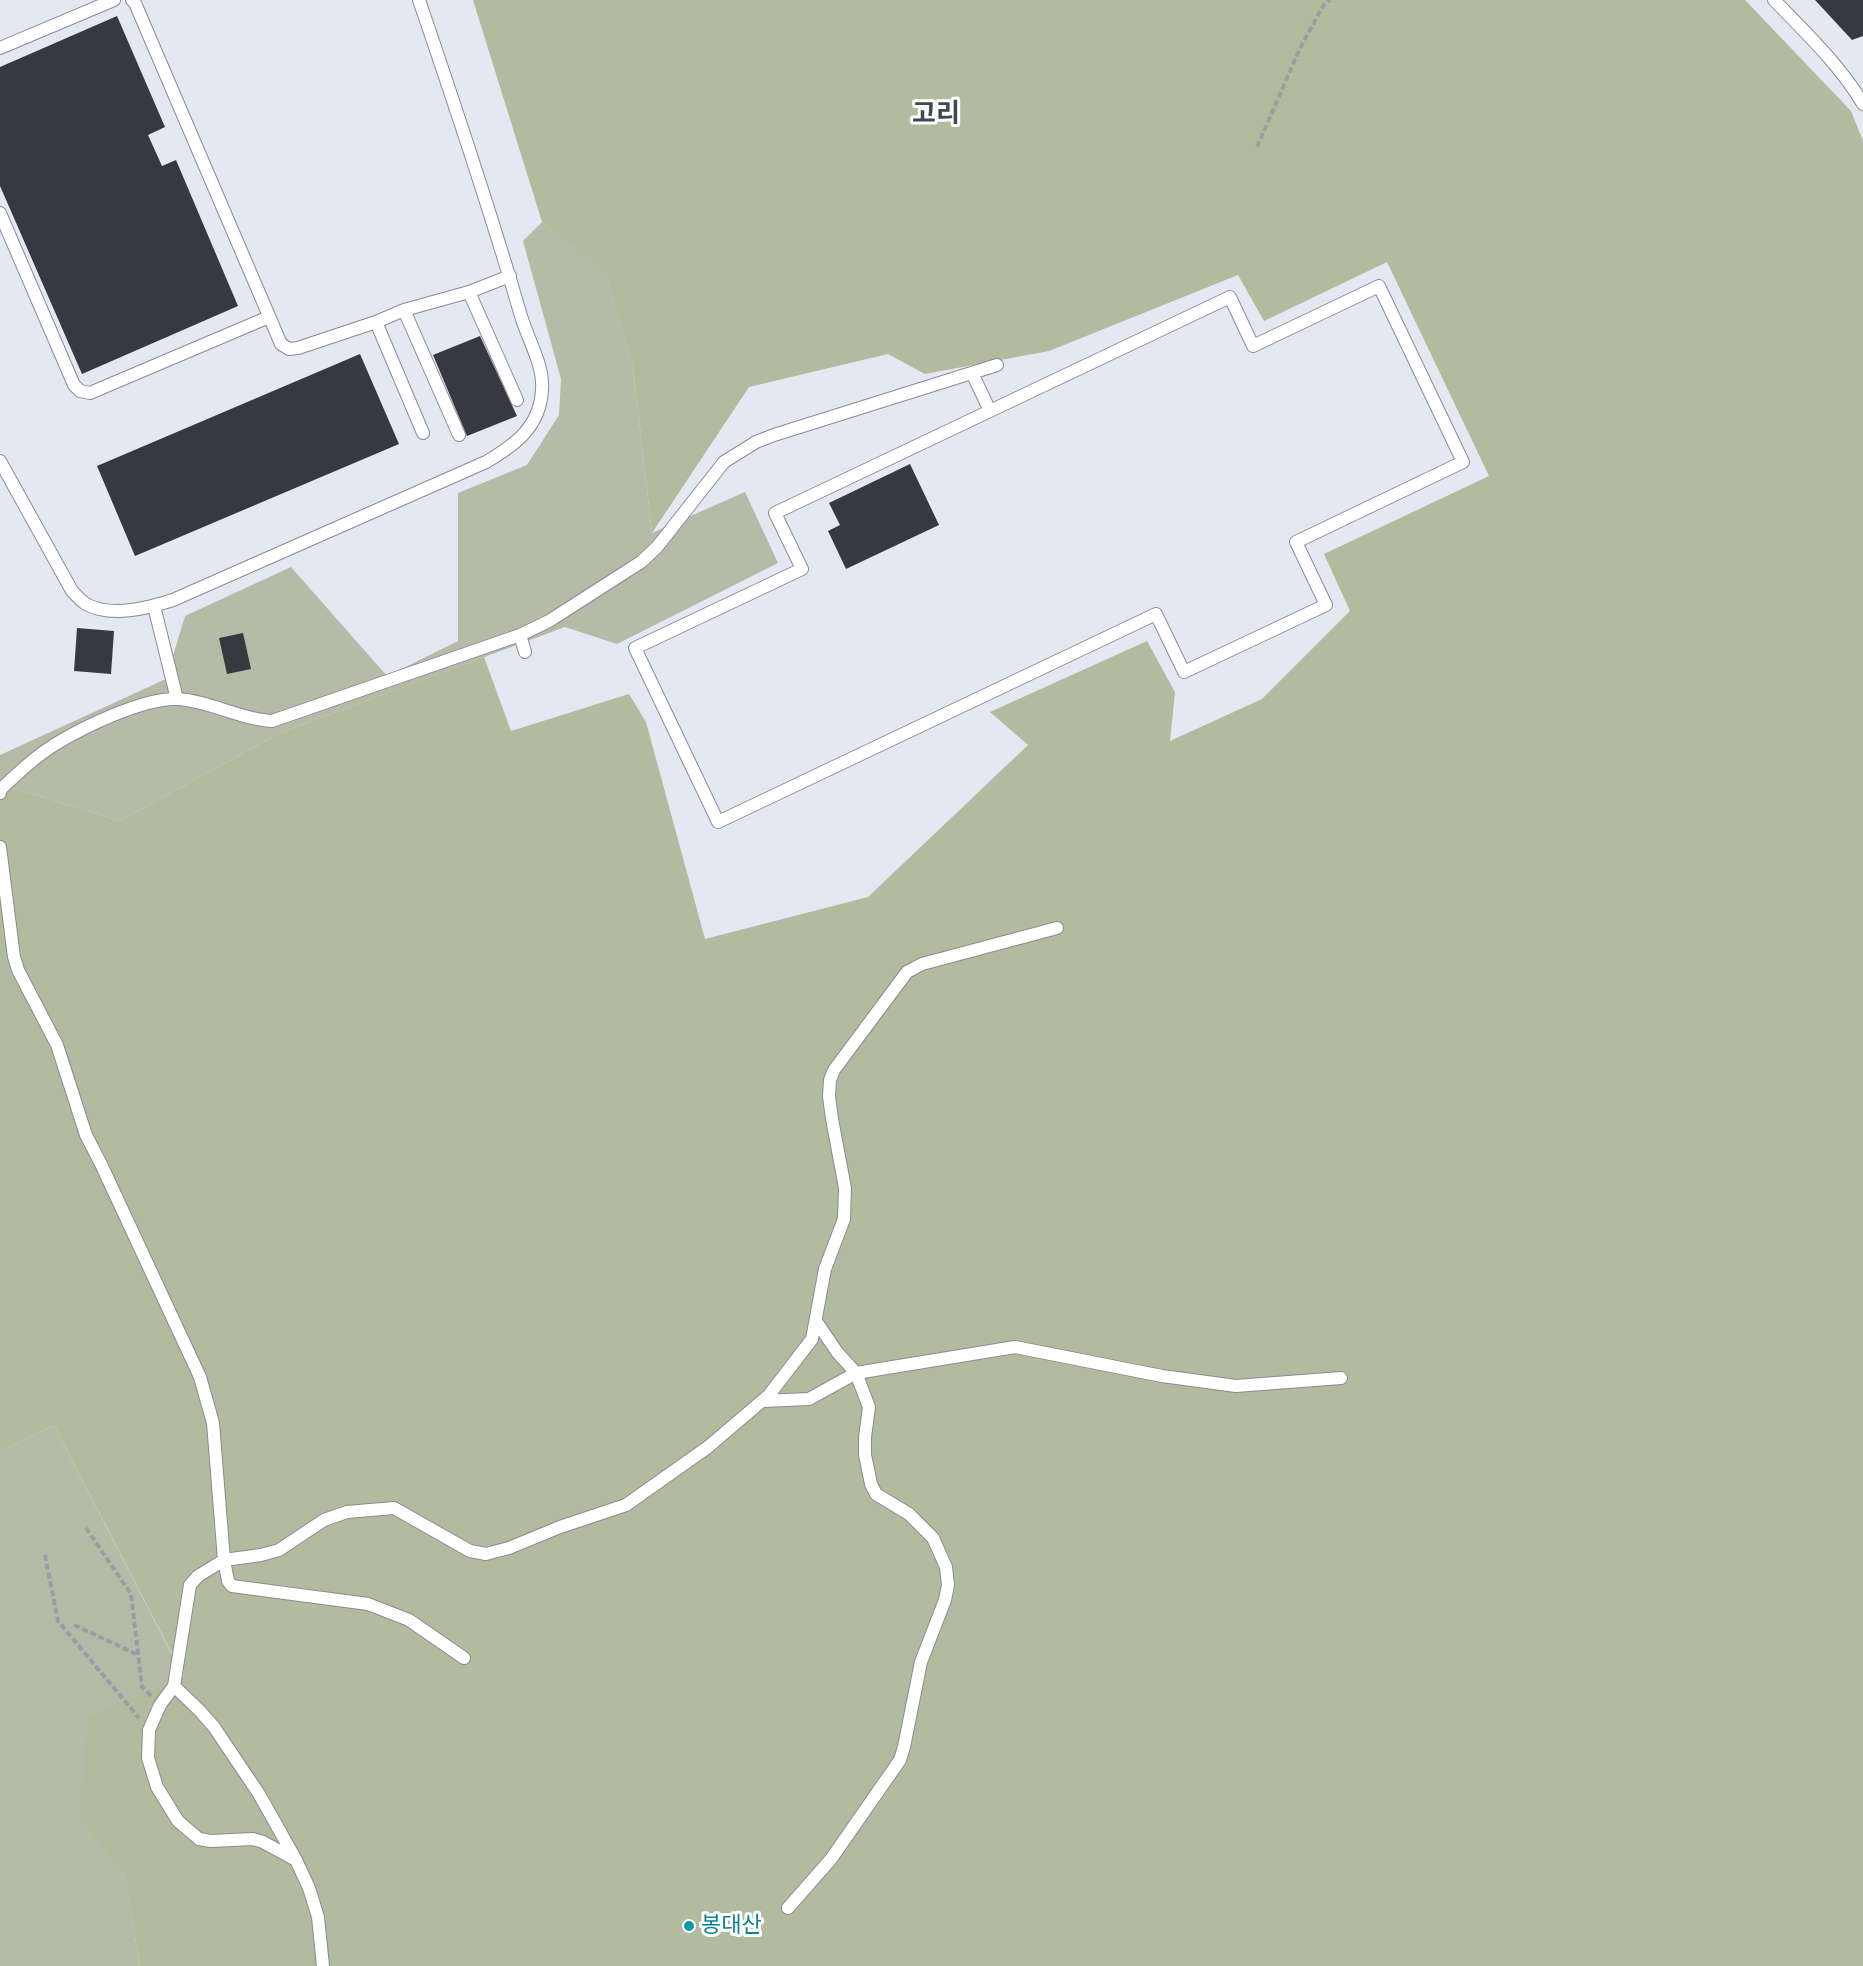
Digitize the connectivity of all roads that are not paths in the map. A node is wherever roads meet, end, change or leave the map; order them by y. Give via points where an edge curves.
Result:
1 (114, 0) edge
2 (132, 0) edge
3 (418, 0) edge
4 (1774, 0) edge
5 (0, 48) edge
6 (1863, 104) edge
7 (0, 213) edge
8 (510, 276) junction
9 (469, 292) junction
10 (404, 310) junction
11 (269, 317) junction
12 (376, 322) junction
13 (997, 365) dead end
14 (972, 373) junction
15 (517, 400) dead end
16 (990, 411) junction
17 (423, 433) dead end
18 (459, 435) dead end
19 (0, 461) edge
20 (154, 606) junction
21 (520, 635) junction
22 (525, 652) dead end
23 (177, 699) junction
24 (0, 793) edge
25 (0, 848) edge
26 (1057, 928) dead end
27 (816, 1321) junction
28 (858, 1377) junction
29 (1341, 1378) dead end
30 (762, 1401) junction
31 (224, 1560) junction
32 (464, 1658) dead end
33 (174, 1686) junction
34 (296, 1860) junction
35 (788, 1908) dead end
36 (323, 1966) edge

1 - 5 lane
2 - 11 lane
3 - 8 lane
4 - 6 lane via 1804,30
7 - 11 lane via 74,385 80,391 90,393
8 - 9 lane
8 - 20 lane via 542,375 536,415 512,447
9 - 10 lane
9 - 15 lane
10 - 12 lane
10 - 18 lane
11 - 12 lane via 281,344 289,349
12 - 17 lane
13 - 14 lane
14 - 16 lane
14 - 21 lane via 774,435 741,450 724,462 641,562
16 - 16 lane via 1230,297 1253,346 1379,286 1463,462 1296,542 1326,605 1184,672 1156,614 718,822 635,648 802,569 775,513
19 - 20 lane via 72,591 86,604 103,610
20 - 23 lane
21 - 22 lane
21 - 23 lane via 272,721
23 - 24 lane via 114,715 54,745 23,767
25 - 31 lane via 18,970 57,1045 86,1135 200,1377 213,1423
26 - 27 lane via 922,964 907,972 834,1070 829,1096 845,1188 844,1219 825,1269
27 - 28 lane
27 - 30 lane via 812,1339
28 - 29 lane via 1015,1347 1162,1376 1236,1386
28 - 30 lane via 809,1399
28 - 35 lane via 869,1407 865,1437 871,1484 876,1494 909,1514 933,1538 946,1567 948,1585 921,1662 900,1760 831,1859
30 - 31 lane via 708,1447 626,1505 509,1548 486,1554 470,1551 394,1508 347,1512 324,1520 279,1550
31 - 32 lane via 232,1586 368,1604 409,1620
31 - 33 lane via 198,1576 190,1586
33 - 34 lane via 214,1727 259,1794
33 - 34 lane via 148,1730 148,1758 157,1787 178,1821 199,1839 253,1839
34 - 36 lane via 318,1917

